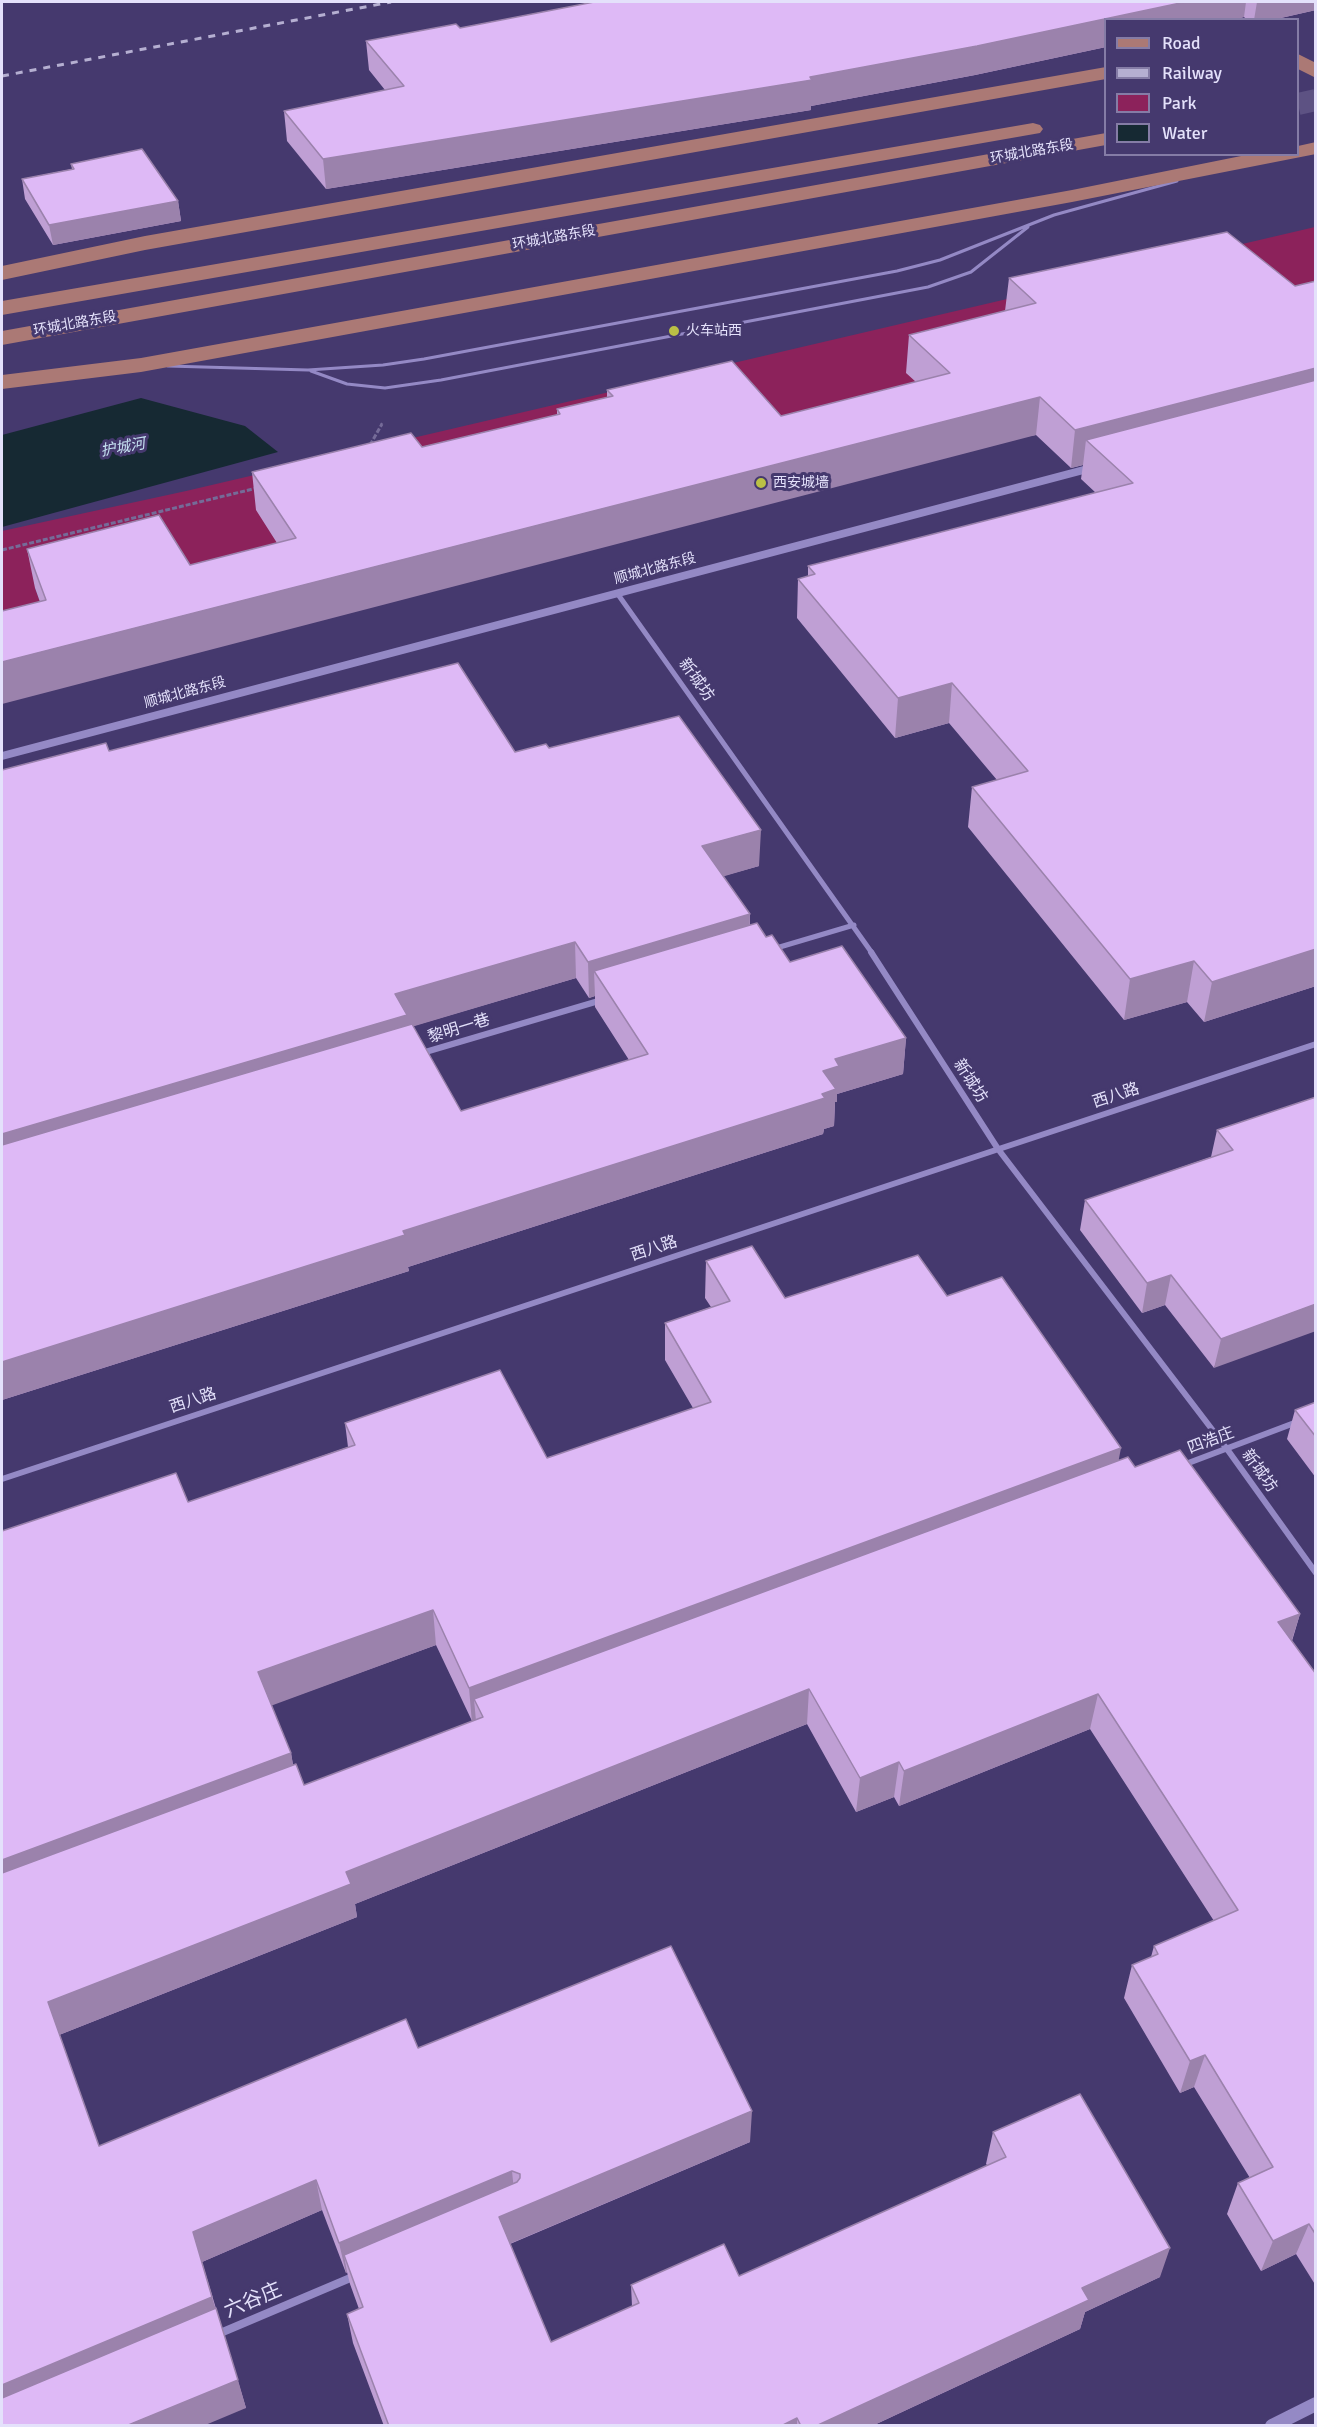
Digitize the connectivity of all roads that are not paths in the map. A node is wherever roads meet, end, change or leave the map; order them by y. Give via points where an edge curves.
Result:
1 (1299, 61) edge
2 (1316, 72) edge
3 (1104, 73) edge
4 (1059, 124) dead end
5 (1104, 139) edge
6 (1316, 148) edge
7 (1299, 152) edge
8 (1277, 156) edge
9 (1230, 167) junction
10 (1033, 223) junction
11 (2, 273) edge
12 (2, 308) edge
13 (2, 338) edge
14 (141, 365) junction
15 (308, 370) junction
16 (2, 382) edge
17 (1109, 464) edge
18 (617, 593) junction
19 (2, 756) edge
20 (854, 925) junction
21 (763, 952) edge
22 (604, 999) edge
23 (1316, 1044) edge
24 (411, 1057) edge
25 (998, 1149) junction
26 (1304, 1419) edge
27 (1227, 1449) junction
28 (1170, 1470) edge
29 (2, 1479) edge
30 (1316, 1574) edge
31 (363, 2272) edge
32 (210, 2337) edge
33 (1316, 2404) edge
34 (1272, 2426) edge

1 - 2 main road
3 - 11 main road via 146,243
4 - 12 main road, 环城北路东段
5 - 13 main road, 环城北路东段
6 - 7 main road
8 - 9 main road
9 - 10 lane
9 - 14 main road
10 - 15 lane via 940,260 897,271 424,359
10 - 15 lane via 971,272 928,287 396,387 347,384
14 - 15 lane
14 - 16 main road
17 - 18 street, 顺城北路东段
18 - 19 street, 顺城北路东段
18 - 20 street, 新城坊
20 - 21 street
20 - 25 street, 新城坊
22 - 24 street, 黎明一巷
23 - 25 street, 西八路
25 - 27 street, 新城坊
25 - 29 street, 西八路
26 - 27 street, 四浩庄
27 - 28 street, 四浩庄
27 - 30 street, 新城坊
31 - 32 street, 六谷庄
33 - 34 street

